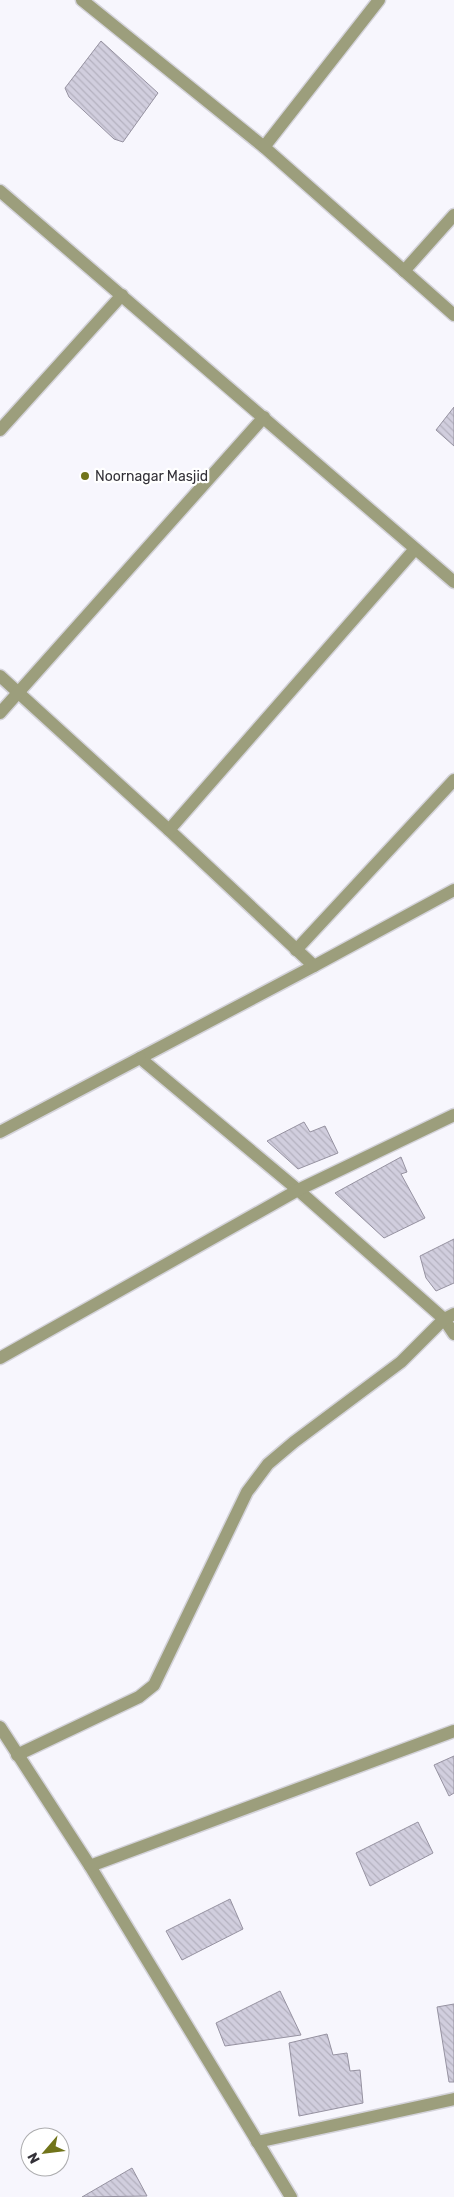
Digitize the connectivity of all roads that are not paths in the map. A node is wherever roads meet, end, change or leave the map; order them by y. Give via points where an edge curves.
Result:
1 (82, 0) edge
2 (379, 0) edge
3 (264, 147) junction
4 (0, 191) edge
5 (454, 215) edge
6 (404, 271) junction
7 (122, 295) junction
8 (454, 315) edge
9 (264, 417) junction
10 (0, 430) edge
11 (415, 549) junction
12 (454, 582) edge
13 (0, 676) edge
14 (18, 692) junction
15 (0, 714) edge
16 (454, 780) edge
17 (169, 830) junction
18 (454, 890) edge
19 (296, 950) junction
20 (314, 966) junction
21 (140, 1058) junction
22 (454, 1115) edge
23 (0, 1132) edge
24 (298, 1190) junction
25 (449, 1316) edge
26 (454, 1334) edge
27 (0, 1358) edge
28 (0, 1727) edge
29 (454, 1730) edge
30 (17, 1754) junction
31 (90, 1866) junction
32 (454, 2099) edge
33 (257, 2142) junction
34 (291, 2197) edge

1 - 3 street
2 - 3 street
3 - 6 street
4 - 7 street
5 - 6 street
6 - 8 street
7 - 9 street
7 - 10 street
9 - 11 street
9 - 14 street
11 - 12 street
11 - 17 street
13 - 14 street
14 - 15 street
14 - 17 street
16 - 19 street
17 - 19 street
18 - 20 street
19 - 20 street
20 - 21 street
21 - 23 street
21 - 24 street
22 - 24 street
24 - 25 street
24 - 27 street
25 - 26 street
25 - 30 street via 402,1362 268,1464 247,1492 154,1685 139,1697
28 - 30 street
29 - 31 street
30 - 31 street
31 - 33 street
32 - 33 street
33 - 34 street

